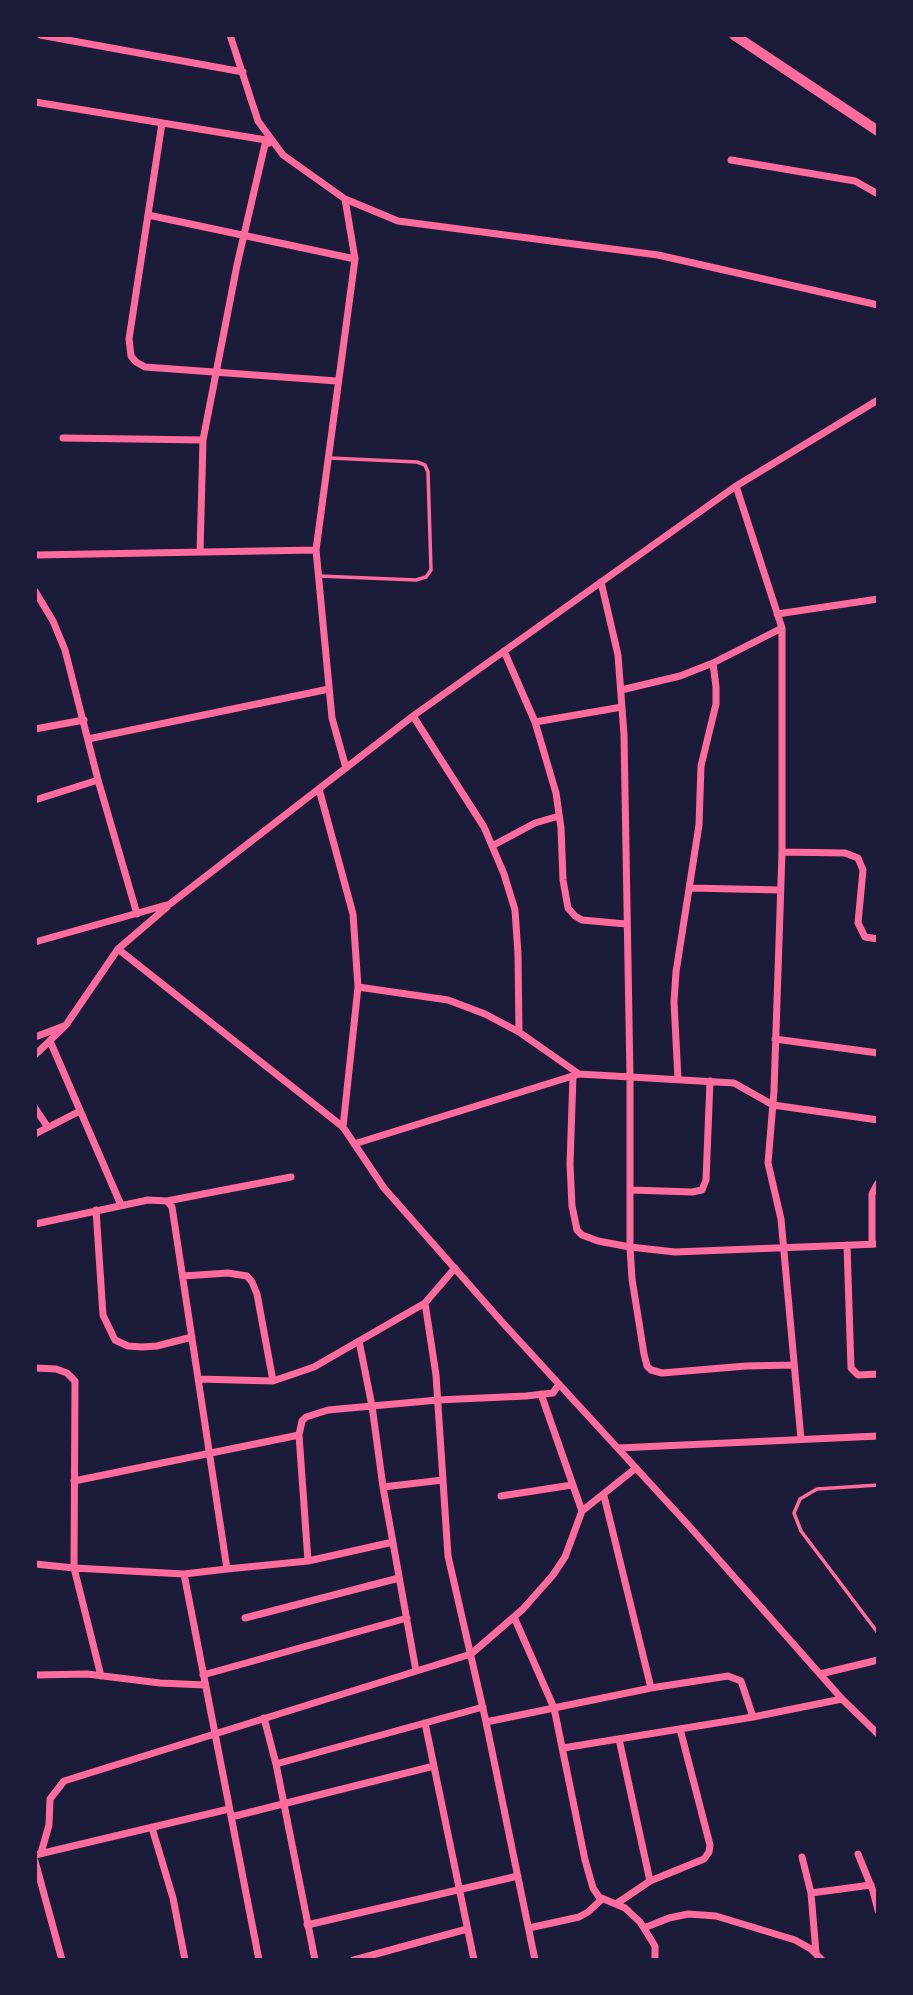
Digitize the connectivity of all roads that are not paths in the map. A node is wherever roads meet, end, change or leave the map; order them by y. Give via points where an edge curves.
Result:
1 (40, 35) edge
2 (230, 35) edge
3 (734, 35) edge
4 (243, 72) junction
5 (35, 102) edge
6 (162, 123) junction
7 (878, 131) edge
8 (266, 140) junction
9 (283, 155) junction
10 (731, 160) dead end
11 (878, 194) edge
12 (345, 199) junction
13 (148, 215) junction
14 (243, 236) junction
15 (355, 259) junction
16 (878, 305) edge
17 (216, 372) junction
18 (338, 381) junction
19 (878, 400) edge
20 (63, 438) dead end
21 (203, 440) junction
22 (328, 458) junction
23 (736, 486) junction
24 (316, 550) junction
25 (200, 552) junction
26 (35, 555) edge
27 (319, 576) junction
28 (601, 582) junction
29 (36, 594) edge
30 (878, 599) edge
31 (778, 614) junction
32 (782, 628) junction
33 (504, 651) junction
34 (713, 663) junction
35 (329, 689) junction
36 (621, 690) junction
37 (622, 707) junction
38 (413, 716) junction
39 (83, 720) junction
40 (535, 722) junction
41 (35, 729) edge
42 (88, 739) junction
43 (346, 768) junction
44 (98, 780) junction
45 (319, 789) junction
46 (35, 800) edge
47 (559, 816) junction
48 (492, 846) junction
49 (782, 852) junction
50 (690, 888) junction
51 (780, 890) junction
52 (170, 904) junction
53 (137, 914) junction
54 (626, 924) junction
55 (878, 939) edge
56 (35, 942) edge
57 (118, 949) junction
58 (358, 988) junction
59 (66, 1025) junction
60 (519, 1032) junction
61 (35, 1037) edge
62 (775, 1039) junction
63 (50, 1041) junction
64 (878, 1053) edge
65 (35, 1055) edge
66 (576, 1075) junction
67 (630, 1077) junction
68 (678, 1079) junction
69 (710, 1082) junction
70 (773, 1105) junction
71 (35, 1108) edge
72 (80, 1111) junction
73 (878, 1120) edge
74 (47, 1126) junction
75 (342, 1127) junction
76 (35, 1134) edge
77 (354, 1144) junction
78 (291, 1177) dead end
79 (878, 1183) edge
80 (630, 1190) junction
81 (167, 1201) junction
82 (121, 1205) junction
83 (96, 1210) junction
84 (35, 1224) edge
85 (875, 1244) edge
86 (847, 1245) junction
87 (630, 1247) junction
88 (783, 1247) junction
89 (455, 1268) junction
90 (183, 1276) junction
91 (425, 1303) junction
92 (192, 1337) junction
93 (359, 1341) junction
94 (794, 1365) junction
95 (35, 1368) edge
96 (878, 1374) edge
97 (198, 1379) junction
98 (273, 1381) junction
99 (559, 1384) junction
100 (541, 1394) junction
101 (438, 1400) junction
102 (372, 1406) junction
103 (299, 1435) junction
104 (878, 1436) edge
105 (801, 1439) junction
106 (618, 1448) junction
107 (210, 1454) junction
108 (636, 1468) junction
109 (443, 1480) junction
110 (74, 1481) junction
111 (572, 1485) junction
112 (878, 1485) edge
113 (383, 1487) junction
114 (501, 1496) dead end
115 (604, 1496) junction
116 (582, 1511) junction
117 (393, 1542) junction
118 (308, 1561) junction
119 (35, 1564) edge
120 (74, 1568) junction
121 (227, 1569) junction
122 (184, 1574) junction
123 (399, 1578) junction
124 (514, 1617) junction
125 (245, 1618) dead end
126 (407, 1618) junction
127 (878, 1633) edge
128 (471, 1654) junction
129 (878, 1660) edge
130 (416, 1671) junction
131 (820, 1674) junction
132 (35, 1675) edge
133 (203, 1675) junction
134 (101, 1676) junction
135 (205, 1685) junction
136 (651, 1688) junction
137 (842, 1699) junction
138 (483, 1707) junction
139 (554, 1708) junction
140 (753, 1717) junction
141 (264, 1718) junction
142 (486, 1722) junction
143 (425, 1723) junction
144 (680, 1729) junction
145 (214, 1734) junction
146 (878, 1734) edge
147 (619, 1739) junction
148 (563, 1748) junction
149 (276, 1764) junction
150 (433, 1766) junction
151 (284, 1804) junction
152 (230, 1813) junction
153 (152, 1828) junction
154 (38, 1854) edge
155 (858, 1854) dead end
156 (802, 1857) dead end
157 (35, 1861) edge
158 (518, 1876) junction
159 (650, 1881) junction
160 (871, 1885) junction
161 (458, 1890) junction
162 (811, 1893) junction
163 (602, 1899) junction
164 (616, 1904) junction
165 (878, 1910) edge
166 (307, 1925) junction
167 (642, 1925) junction
168 (528, 1927) junction
169 (467, 1929) junction
170 (816, 1954) junction
171 (62, 1960) edge
172 (185, 1960) edge
173 (259, 1960) edge
174 (315, 1960) edge
175 (354, 1960) edge
176 (474, 1960) edge
177 (535, 1960) edge
178 (655, 1960) edge
179 (822, 1960) edge

1 - 4 street
2 - 4 street
3 - 7 main road
4 - 9 street via 258,121
5 - 6 street
6 - 8 street
6 - 13 street
8 - 9 street
8 - 14 street
9 - 12 street
10 - 11 street via 855,181
12 - 15 street
12 - 16 street via 398,221 658,255
13 - 14 street
13 - 17 street via 128,339 131,356 145,366
14 - 15 street
14 - 17 street
15 - 18 street
17 - 18 street
17 - 21 street
18 - 22 street
19 - 23 street
20 - 21 street
21 - 25 street
22 - 24 street
22 - 27 lane via 425,465 431,570 416,580
23 - 28 street
23 - 31 street
24 - 25 street
24 - 27 street
25 - 26 street
27 - 35 street
28 - 33 street
28 - 36 street
29 - 39 street via 65,650
30 - 31 street
31 - 32 street
32 - 34 street
32 - 49 street
33 - 38 street
33 - 40 street
34 - 36 street
34 - 50 street via 716,704 701,766
35 - 42 street
35 - 43 street
36 - 37 street
37 - 40 street
37 - 54 street
38 - 43 street
38 - 48 street
39 - 41 street
39 - 42 street
40 - 47 street
42 - 44 street
43 - 45 street
44 - 46 street
44 - 53 street
45 - 52 street
45 - 58 street via 353,914
47 - 48 street
47 - 54 street via 568,908 582,920
48 - 60 street via 515,910
49 - 51 street
49 - 55 street via 845,853 858,858 863,870 858,923 865,937
50 - 51 street
50 - 68 street via 674,1002
51 - 62 street
52 - 53 street
52 - 57 street
53 - 56 street
54 - 67 street
57 - 59 street
57 - 75 street
58 - 60 street via 448,1000
58 - 75 street
59 - 61 street
59 - 63 street
60 - 66 street
62 - 64 street
62 - 70 street
63 - 65 street
63 - 72 street
66 - 67 street
66 - 77 street
66 - 87 street via 569,1164 577,1230 588,1239
67 - 68 street
67 - 80 street
68 - 69 street
69 - 70 street via 734,1083
69 - 80 street via 702,1190
70 - 73 street
70 - 88 street via 768,1163
71 - 74 street
72 - 74 street
72 - 82 street
74 - 76 street
75 - 77 street
77 - 89 street via 384,1188
78 - 81 street
79 - 85 street via 872,1194
80 - 87 street
81 - 82 street
81 - 90 street via 174,1216
82 - 83 street
83 - 84 street
83 - 92 street via 103,1315 115,1340 142,1348
85 - 86 street
86 - 88 street
86 - 96 street via 851,1368 858,1375
87 - 88 street via 675,1252
87 - 94 street via 644,1354 651,1370
88 - 94 street
89 - 91 street
89 - 99 street
90 - 92 street
90 - 98 street via 247,1276 257,1294
91 - 93 street
91 - 101 street
92 - 97 street
93 - 98 street via 314,1367
93 - 102 street
94 - 105 street
95 - 110 street via 56,1369 75,1381
97 - 98 street
97 - 107 street
99 - 100 street via 553,1393
99 - 106 street
100 - 101 street
100 - 111 street
101 - 102 street
101 - 109 street
102 - 103 street via 315,1413 302,1420
102 - 113 street
103 - 107 street
103 - 118 street
104 - 105 street
105 - 106 street
106 - 108 street
107 - 110 street
107 - 121 street
108 - 115 street
108 - 131 street
109 - 113 street
109 - 128 street via 448,1556
110 - 120 street
111 - 114 street
111 - 116 street
112 - 127 lane via 817,1489 800,1499 794,1513 801,1531
113 - 117 street
115 - 116 street
115 - 136 street
116 - 124 street via 553,1575
117 - 118 street
117 - 123 street
118 - 121 street
119 - 120 street
120 - 122 street
120 - 134 street
121 - 122 street
122 - 133 street
123 - 125 street
123 - 126 street
124 - 128 street
124 - 139 street
126 - 130 street
126 - 133 street
128 - 130 street
128 - 138 street
129 - 131 street
130 - 141 street
131 - 137 street
132 - 134 street
133 - 135 street
134 - 135 street
135 - 145 street
136 - 139 street
136 - 140 street via 733,1677 744,1686
137 - 140 street
137 - 146 street
138 - 142 street
138 - 143 street
139 - 142 street
139 - 148 street
140 - 144 street
141 - 145 street
141 - 149 street
142 - 158 street
143 - 149 street
143 - 150 street
144 - 147 street
144 - 159 street via 709,1852 698,1862
145 - 152 street
145 - 154 street via 64,1781 50,1800 49,1825
147 - 148 street
147 - 159 street
148 - 163 street via 585,1860 593,1888
149 - 151 street
150 - 151 street
150 - 161 street
151 - 152 street
151 - 166 street
152 - 153 street
152 - 173 street
153 - 154 street
153 - 172 street
155 - 160 street
156 - 162 street
157 - 171 street
158 - 161 street
158 - 168 street
159 - 164 street
160 - 162 street
160 - 165 street
161 - 166 street
161 - 169 street
162 - 170 street
163 - 164 street
163 - 168 street via 579,1917
164 - 167 street
166 - 174 street
167 - 170 street via 688,1914 716,1916 795,1940
167 - 178 street via 655,1946
168 - 177 street
169 - 175 street
169 - 176 street
170 - 179 street

